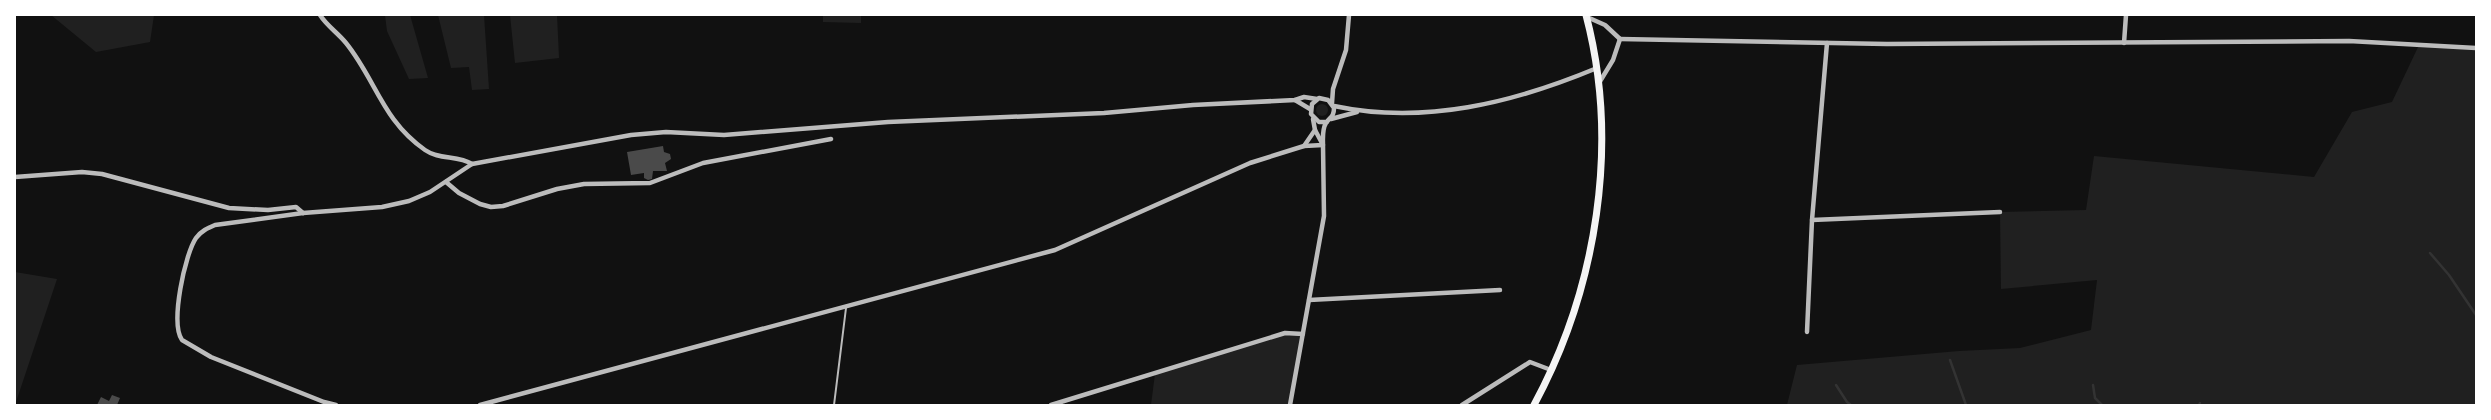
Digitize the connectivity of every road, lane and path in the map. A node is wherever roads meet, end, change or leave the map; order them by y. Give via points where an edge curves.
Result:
1 (320, 15) edge
2 (1349, 15) edge
3 (2126, 15) edge
4 (1586, 16) edge
5 (1620, 39) junction
6 (1828, 43) junction
7 (2124, 43) junction
8 (2476, 48) edge
9 (1597, 68) junction
10 (1600, 83) junction
11 (1333, 89) junction
12 (1320, 99) junction
13 (1295, 100) junction
14 (1333, 105) junction
15 (1310, 109) junction
16 (1358, 112) junction
17 (1312, 118) junction
18 (1329, 120) junction
19 (1315, 130) junction
20 (831, 139) dead end
21 (1323, 145) junction
22 (1304, 146) junction
23 (472, 164) junction
24 (15, 177) edge
25 (446, 182) junction
26 (2000, 212) dead end
27 (303, 213) junction
28 (1812, 220) junction
29 (1500, 290) dead end
30 (1309, 300) junction
31 (846, 308) junction
32 (1807, 332) dead end
33 (1303, 334) junction
34 (1552, 370) junction
35 (324, 404) edge
36 (336, 405) edge
37 (480, 405) edge
38 (834, 405) edge
39 (1051, 405) edge
40 (1290, 405) edge
41 (1462, 405) edge
42 (1534, 405) edge

1 - 23 street via 346,43 388,114 401,129 428,152
2 - 11 street via 1346,50
3 - 7 street
4 - 5 street via 1605,25
4 - 9 main road
5 - 6 street
5 - 10 street via 1614,59
6 - 7 street
6 - 28 street
7 - 8 street via 2349,40
9 - 10 main road
9 - 16 street via 1563,82 1470,108 1405,114
10 - 34 main road via 1601,136 1594,227 1585,277
11 - 12 street
11 - 14 street
12 - 13 street via 1304,97
12 - 14 street
12 - 15 street
13 - 15 street
13 - 23 street via 724,134 666,132 631,135
14 - 16 street
14 - 18 street via 1334,114
15 - 17 street
16 - 18 street
17 - 18 street via 1319,122
17 - 19 street
18 - 21 street
19 - 21 street
19 - 22 street
20 - 25 street via 703,163 650,183 584,184 503,206 480,204
21 - 22 street
21 - 30 street via 1324,216
22 - 31 street via 1250,164 1055,250
23 - 25 street
24 - 27 street via 82,172 102,174 229,208 268,210 296,207
25 - 27 street via 410,201 382,207
26 - 28 street
27 - 35 street via 215,225 203,230 192,247 177,326 185,343 211,357
28 - 32 street
29 - 30 street
30 - 33 street
31 - 37 street
31 - 38 lane
33 - 39 street via 1285,333
33 - 40 street
34 - 41 street via 1530,362
34 - 42 main road
35 - 36 street

